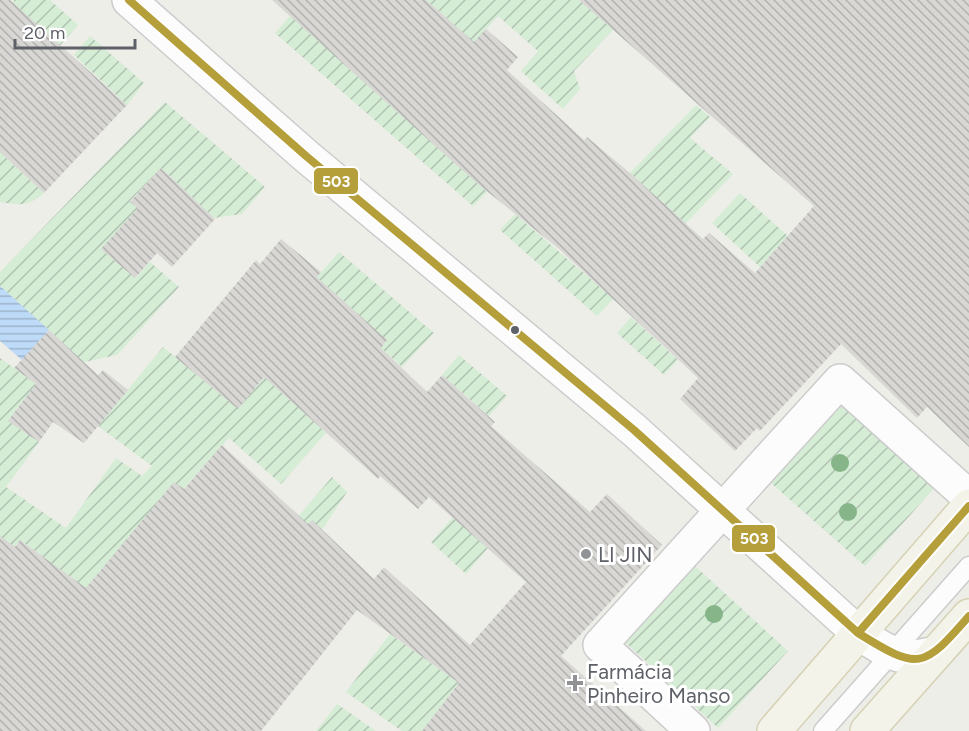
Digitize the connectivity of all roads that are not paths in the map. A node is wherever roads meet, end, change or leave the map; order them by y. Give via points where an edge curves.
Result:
1 (129, 0) edge
2 (969, 497) edge
3 (969, 506) edge
4 (722, 510) junction
5 (969, 566) edge
6 (969, 616) edge
7 (858, 633) junction
8 (891, 653) junction
9 (936, 653) junction
10 (693, 731) edge
11 (774, 731) edge
12 (823, 731) edge
13 (867, 731) edge

1 - 4 main road via 306,156 634,430
2 - 4 main road via 840,381
3 - 7 main road
4 - 7 main road
4 - 10 main road via 600,645
5 - 8 lane
6 - 9 main road
7 - 8 main road
7 - 11 main road
8 - 9 main road via 913,659
8 - 12 lane
9 - 13 main road

